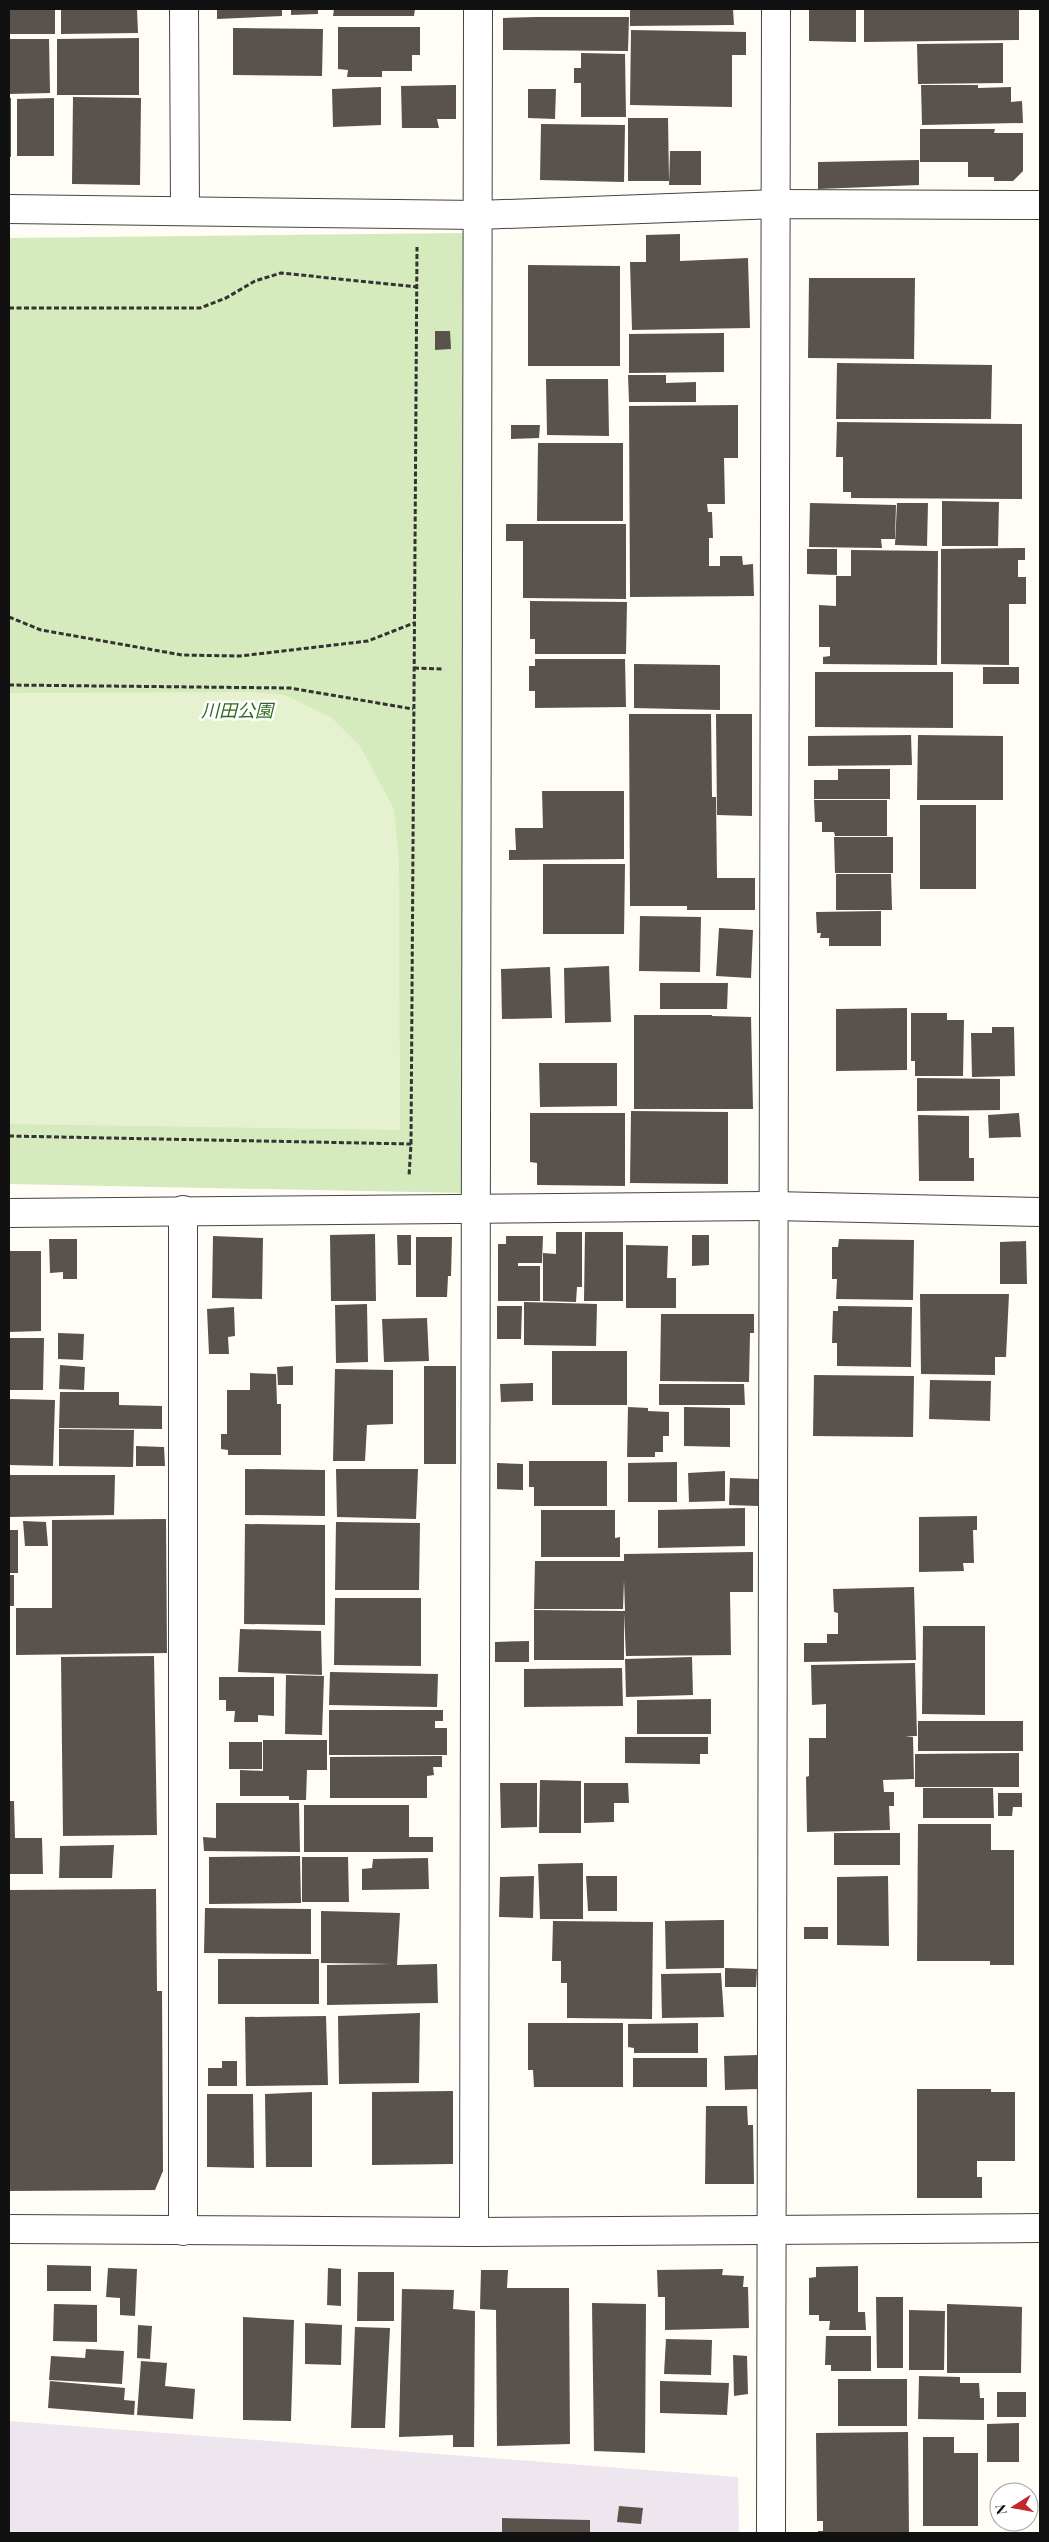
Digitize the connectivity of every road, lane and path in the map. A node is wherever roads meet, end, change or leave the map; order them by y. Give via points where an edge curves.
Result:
1 (184, 9) edge
2 (478, 9) edge
3 (776, 9) edge
4 (775, 204) junction
5 (1040, 205) edge
6 (9, 209) edge
7 (185, 211) junction
8 (417, 213) junction
9 (478, 215) junction
10 (417, 287) junction
11 (9, 308) edge
12 (9, 617) edge
13 (414, 623) junction
14 (9, 684) edge
15 (414, 709) junction
16 (9, 1136) edge
17 (410, 1144) junction
18 (409, 1180) dead end
19 (773, 1206) junction
20 (183, 1210) junction
21 (476, 1210) junction
22 (1040, 1212) edge
23 (9, 1213) edge
24 (1040, 2228) edge
25 (9, 2229) edge
26 (772, 2230) junction
27 (184, 2231) junction
28 (474, 2232) junction
29 (771, 2533) edge

1 - 7 street
2 - 9 street
3 - 4 street
4 - 5 street
4 - 9 street
4 - 19 street
6 - 7 street
7 - 8 street
8 - 9 street
8 - 10 path
9 - 21 street
10 - 11 path via 281,273 255,281 200,308
10 - 13 path
12 - 13 path via 41,630 172,654 230,656 368,642
13 - 15 path
14 - 15 path via 290,688
15 - 17 path
16 - 17 path
17 - 18 path
19 - 21 street
19 - 22 street
19 - 26 street
20 - 21 street
20 - 23 street
20 - 27 street
21 - 28 street
24 - 26 street
25 - 27 street
26 - 28 street
26 - 29 street
27 - 28 street

